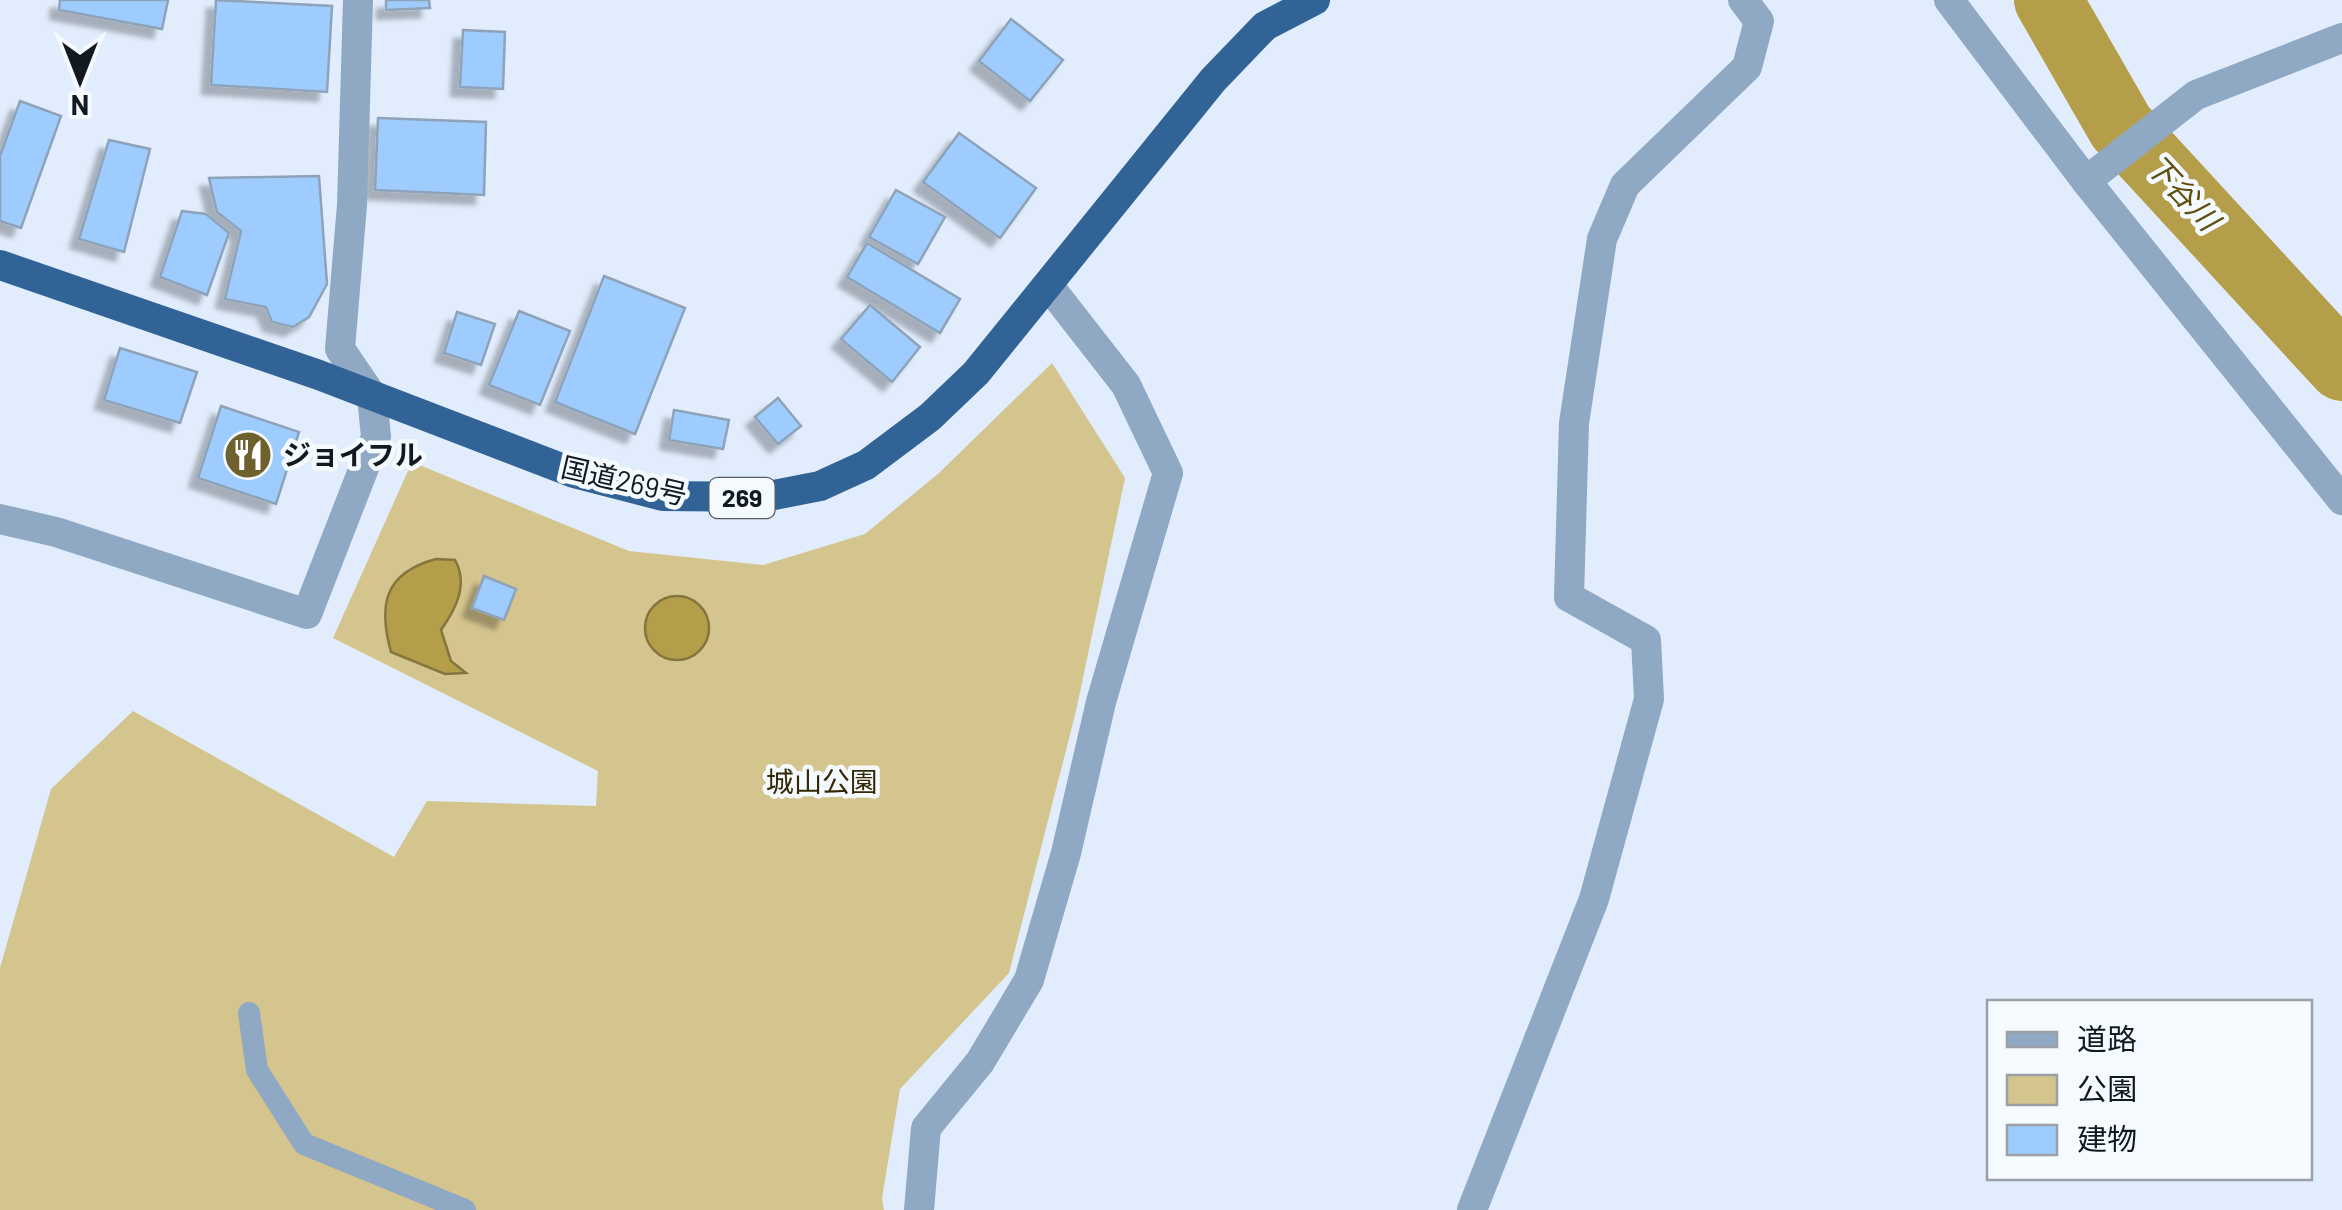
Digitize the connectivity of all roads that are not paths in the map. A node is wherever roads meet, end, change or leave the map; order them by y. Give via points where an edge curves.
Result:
1 (358, 0) edge
2 (1315, 0) edge
3 (1743, 0) edge
4 (1949, 0) edge
5 (2342, 38) edge
6 (2086, 180) junction
7 (0, 265) edge
8 (1048, 285) junction
9 (372, 396) junction
10 (2342, 500) edge
11 (0, 519) edge
12 (249, 1013) dead end
13 (465, 1210) edge
14 (919, 1210) edge
15 (1472, 1210) edge

1 - 9 street via 340,349
2 - 8 highway, 国道269号 / 269 via 1265,26 1213,80
3 - 15 street via 1759,21 1747,67 1625,185 1602,239 1574,423 1568,597 1646,640 1650,699 1594,899
4 - 6 street
5 - 6 street via 2196,96
6 - 10 street
7 - 9 highway, 国道269号 / 269
8 - 9 highway, 国道269号 / 269 via 976,373 918,427 866,465 820,486 764,498 663,496 574,474
8 - 14 street via 1126,385 1168,473 1029,980 980,1062 926,1128
9 - 11 street via 376,437 307,614
12 - 13 lane via 257,1070 304,1144

